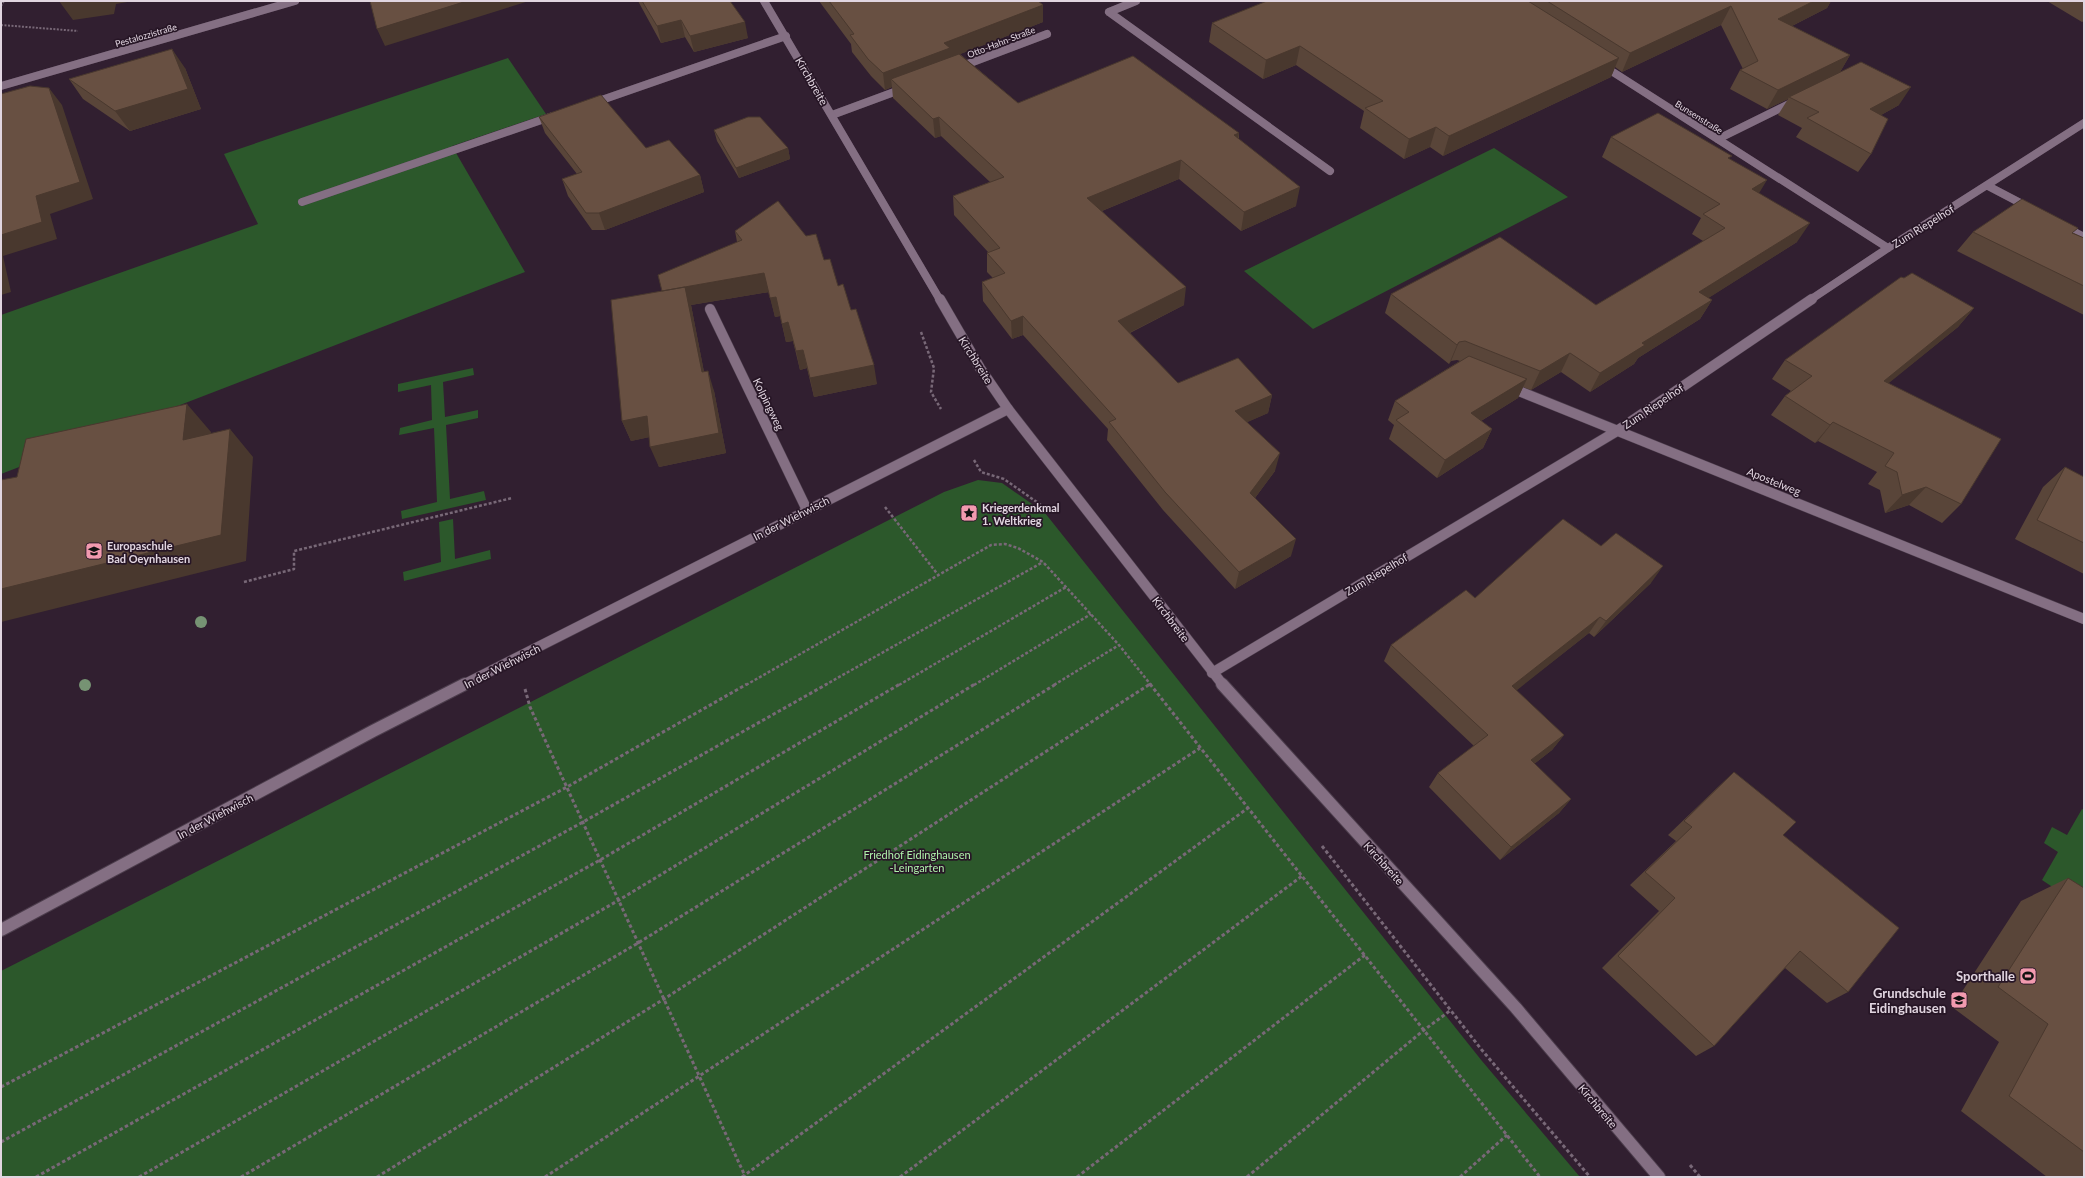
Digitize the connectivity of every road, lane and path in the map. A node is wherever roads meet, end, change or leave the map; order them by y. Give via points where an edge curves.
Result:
1 (4, 1) edge
2 (295, 1) edge
3 (764, 1) edge
4 (1136, 1) edge
5 (1, 6) edge
6 (1, 25) edge
7 (80, 31) dead end
8 (1047, 34) dead end
9 (786, 36) junction
10 (1593, 60) edge
11 (953, 70) edge
12 (1, 86) edge
13 (909, 86) edge
14 (1799, 99) edge
15 (588, 104) edge
16 (558, 114) edge
17 (832, 115) junction
18 (2084, 122) edge
19 (1718, 139) junction
20 (1330, 171) dead end
21 (1988, 186) junction
22 (302, 202) dead end
23 (2036, 211) edge
24 (2056, 222) edge
25 (2084, 237) edge
26 (1888, 248) junction
27 (710, 309) dead end
28 (1499, 384) edge
29 (1008, 409) junction
30 (1617, 431) junction
31 (512, 498) dead end
32 (881, 502) dead end
33 (807, 510) junction
34 (1043, 562) junction
35 (940, 576) junction
36 (244, 582) dead end
37 (1066, 587) junction
38 (1091, 614) junction
39 (2084, 619) edge
40 (1118, 645) junction
41 (1212, 673) junction
42 (524, 682) dead end
43 (1150, 684) junction
44 (1200, 748) junction
45 (567, 788) junction
46 (1248, 808) junction
47 (583, 822) junction
48 (600, 860) junction
49 (1302, 876) junction
50 (619, 900) junction
51 (1, 930) edge
52 (638, 943) junction
53 (1365, 955) junction
54 (664, 999) junction
55 (1451, 1010) dead end
56 (1424, 1030) junction
57 (700, 1076) junction
58 (1, 1087) edge
59 (1507, 1135) junction
60 (1, 1142) edge
61 (36, 1177) edge
62 (139, 1177) edge
63 (241, 1177) edge
64 (377, 1177) edge
65 (545, 1177) edge
66 (744, 1177) edge
67 (900, 1177) edge
68 (1077, 1177) edge
69 (1247, 1177) edge
70 (1460, 1177) edge
71 (1540, 1177) edge
72 (1659, 1177) edge

1 - 5 path
2 - 12 street, Pestalozzistraße
3 - 9 street, Kirchbreite
4 - 20 street via 1109,12
6 - 7 path
8 - 11 street, Otto-Hahn-Straße
9 - 15 street
9 - 17 street, Kirchbreite
10 - 19 street, Bunsenstraße
13 - 17 street
14 - 19 street
16 - 22 street
17 - 29 street, Kirchbreite via 980,368
18 - 21 street, Zum Riepelhof
19 - 26 street, Bunsenstraße
21 - 23 street
21 - 26 street, Zum Riepelhof
24 - 25 street
26 - 30 street, Zum Riepelhof
27 - 33 street, Kolpingweg
28 - 30 street, Apostelweg
29 - 33 street, In der Wiehwisch
29 - 41 street, Kirchbreite
30 - 39 street, Apostelweg
30 - 41 street, Zum Riepelhof
31 - 36 path via 294,551 294,569
32 - 35 path
33 - 51 street, In der Wiehwisch via 373,731
34 - 35 path via 1030,552 1013,545 991,545
34 - 37 path
34 - 47 path
35 - 45 path
37 - 38 path
37 - 48 path
38 - 40 path
38 - 50 path
40 - 43 path
40 - 52 path
41 - 72 street, Kirchbreite via 1516,1008
42 - 45 path via 530,707
43 - 44 path
43 - 54 path
44 - 46 path
44 - 57 path
45 - 47 path
45 - 58 path
46 - 49 path
46 - 66 path
47 - 48 path
47 - 60 path
48 - 50 path
48 - 61 path
49 - 53 path
49 - 67 path
50 - 52 path
50 - 62 path
52 - 54 path
52 - 63 path
53 - 56 path
53 - 68 path
54 - 57 path
54 - 64 path
55 - 56 path
56 - 59 path
56 - 69 path
57 - 65 path
57 - 66 path
59 - 70 path
59 - 71 path

